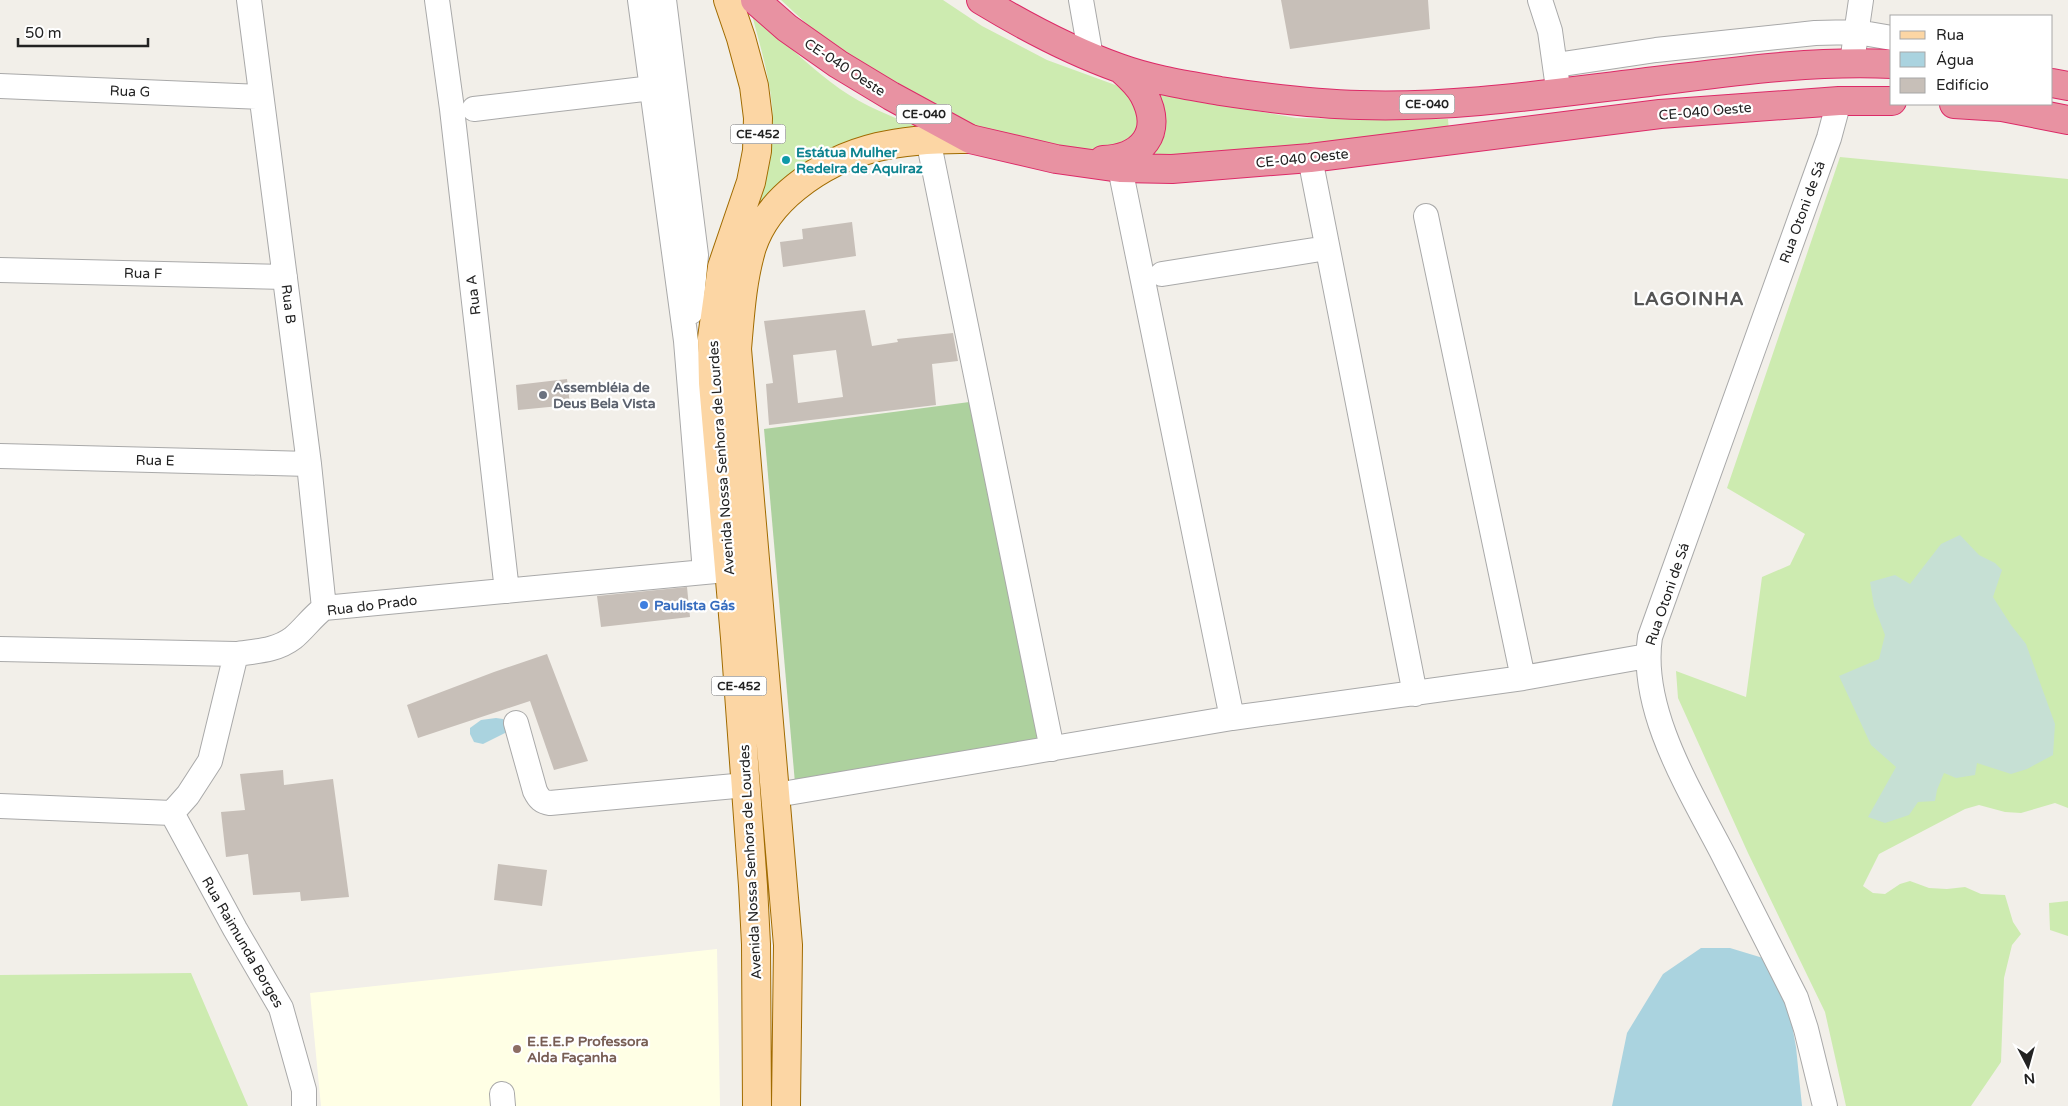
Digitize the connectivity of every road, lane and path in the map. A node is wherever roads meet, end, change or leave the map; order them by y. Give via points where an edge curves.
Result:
1 (249, 0) edge
2 (436, 0) edge
3 (640, 0) edge
4 (664, 0) edge
5 (728, 0) edge
6 (755, 0) edge
7 (981, 0) edge
8 (1081, 0) edge
9 (1540, 0) edge
10 (1861, 0) edge
11 (1857, 32) junction
12 (1890, 38) edge
13 (1091, 57) junction
14 (1852, 62) junction
15 (1890, 64) edge
16 (1556, 65) junction
17 (1121, 69) junction
18 (2053, 83) edge
19 (0, 86) edge
20 (2068, 86) edge
21 (652, 88) junction
22 (1558, 92) junction
23 (261, 97) junction
24 (1839, 101) junction
25 (1890, 101) edge
26 (1970, 105) edge
27 (474, 109) dead end
28 (2068, 120) edge
29 (928, 138) junction
30 (970, 139) junction
31 (1310, 158) junction
32 (1074, 162) junction
33 (1120, 168) junction
34 (1426, 216) dead end
35 (1327, 248) junction
36 (0, 270) edge
37 (1162, 274) dead end
38 (285, 277) junction
39 (686, 341) junction
40 (0, 456) edge
41 (309, 464) junction
42 (756, 568) junction
43 (717, 571) junction
44 (507, 591) junction
45 (324, 608) junction
46 (0, 649) edge
47 (236, 654) junction
48 (1647, 656) junction
49 (1523, 678) junction
50 (1415, 694) junction
51 (1232, 718) junction
52 (516, 723) dead end
53 (1052, 750) junction
54 (746, 785) junction
55 (776, 795) junction
56 (0, 806) edge
57 (172, 813) junction
58 (304, 1106) edge
59 (758, 1106) edge
60 (786, 1106) edge
61 (1825, 1106) edge

1 - 23 street, Rua B
2 - 44 street, Rua A via 452,108
3 - 21 street
4 - 39 street via 696,255 694,299
5 - 43 main road, Avenida Nossa Senhora de Lourdes / CE-452 via 751,76 758,118 757,151 722,267 712,338
6 - 30 highway, CE-040 Oeste / CE-040 via 787,28 838,64
7 - 13 highway, CE-040
8 - 13 street
9 - 16 street
10 - 11 street
11 - 12 street
11 - 14 street
11 - 16 street via 1749,39
13 - 17 highway, CE-040
14 - 15 highway, CE-040
14 - 22 highway, CE-040 via 1788,65
16 - 22 street
17 - 22 highway, CE-040 via 1165,82 1251,96 1361,106 1442,103
17 - 32 highway via 1144,93 1149,105 1151,130 1147,140 1127,156
18 - 20 highway
19 - 23 street, Rua G
21 - 27 street
21 - 39 street
23 - 38 street, Rua B
24 - 25 highway, CE-040 Oeste / CE-040
24 - 31 highway, CE-040 Oeste / CE-040 via 1660,114
24 - 48 street, Rua Otoni de Sá via 1829,138 1650,637
26 - 28 highway via 2002,107
29 - 30 main road, CE-452
29 - 42 main road, Avenida Nossa Senhora de Lourdes / CE-452 via 868,148 840,158 810,176 783,197 764,221 752,247 744,281 737,349
29 - 53 street
30 - 32 highway, CE-040 Oeste / CE-040
31 - 33 highway, CE-040 Oeste / CE-040 via 1189,168
31 - 35 street
32 - 33 highway, CE-040 Oeste / CE-040
33 - 51 street
34 - 49 street
35 - 37 street
35 - 50 street
36 - 38 street, Rua F
38 - 41 street, Rua B
39 - 43 street
40 - 41 street, Rua E
41 - 45 street, Rua B
42 - 43 street, Rua do Prado
42 - 55 main road, Avenida Nossa Senhora de Lourdes / CE-452
43 - 44 street, Rua do Prado
43 - 54 main road, Avenida Nossa Senhora de Lourdes / CE-452
44 - 45 street, Rua do Prado
45 - 47 street, Rua do Prado via 283,644
46 - 47 street, Rua do Prado
47 - 57 street via 210,761
48 - 49 street
48 - 61 street, Rua Otoni de Sá via 1655,707 1677,764 1796,998
49 - 50 street
50 - 51 street
51 - 53 street
52 - 54 street via 535,791 544,802
53 - 55 street
54 - 59 main road, Avenida Nossa Senhora de Lourdes / CE-452 via 756,944
55 - 60 main road, Avenida Nossa Senhora de Lourdes / CE-452 via 788,945
56 - 57 street
57 - 58 street, Rua Raimunda Borges via 281,1008 304,1090

